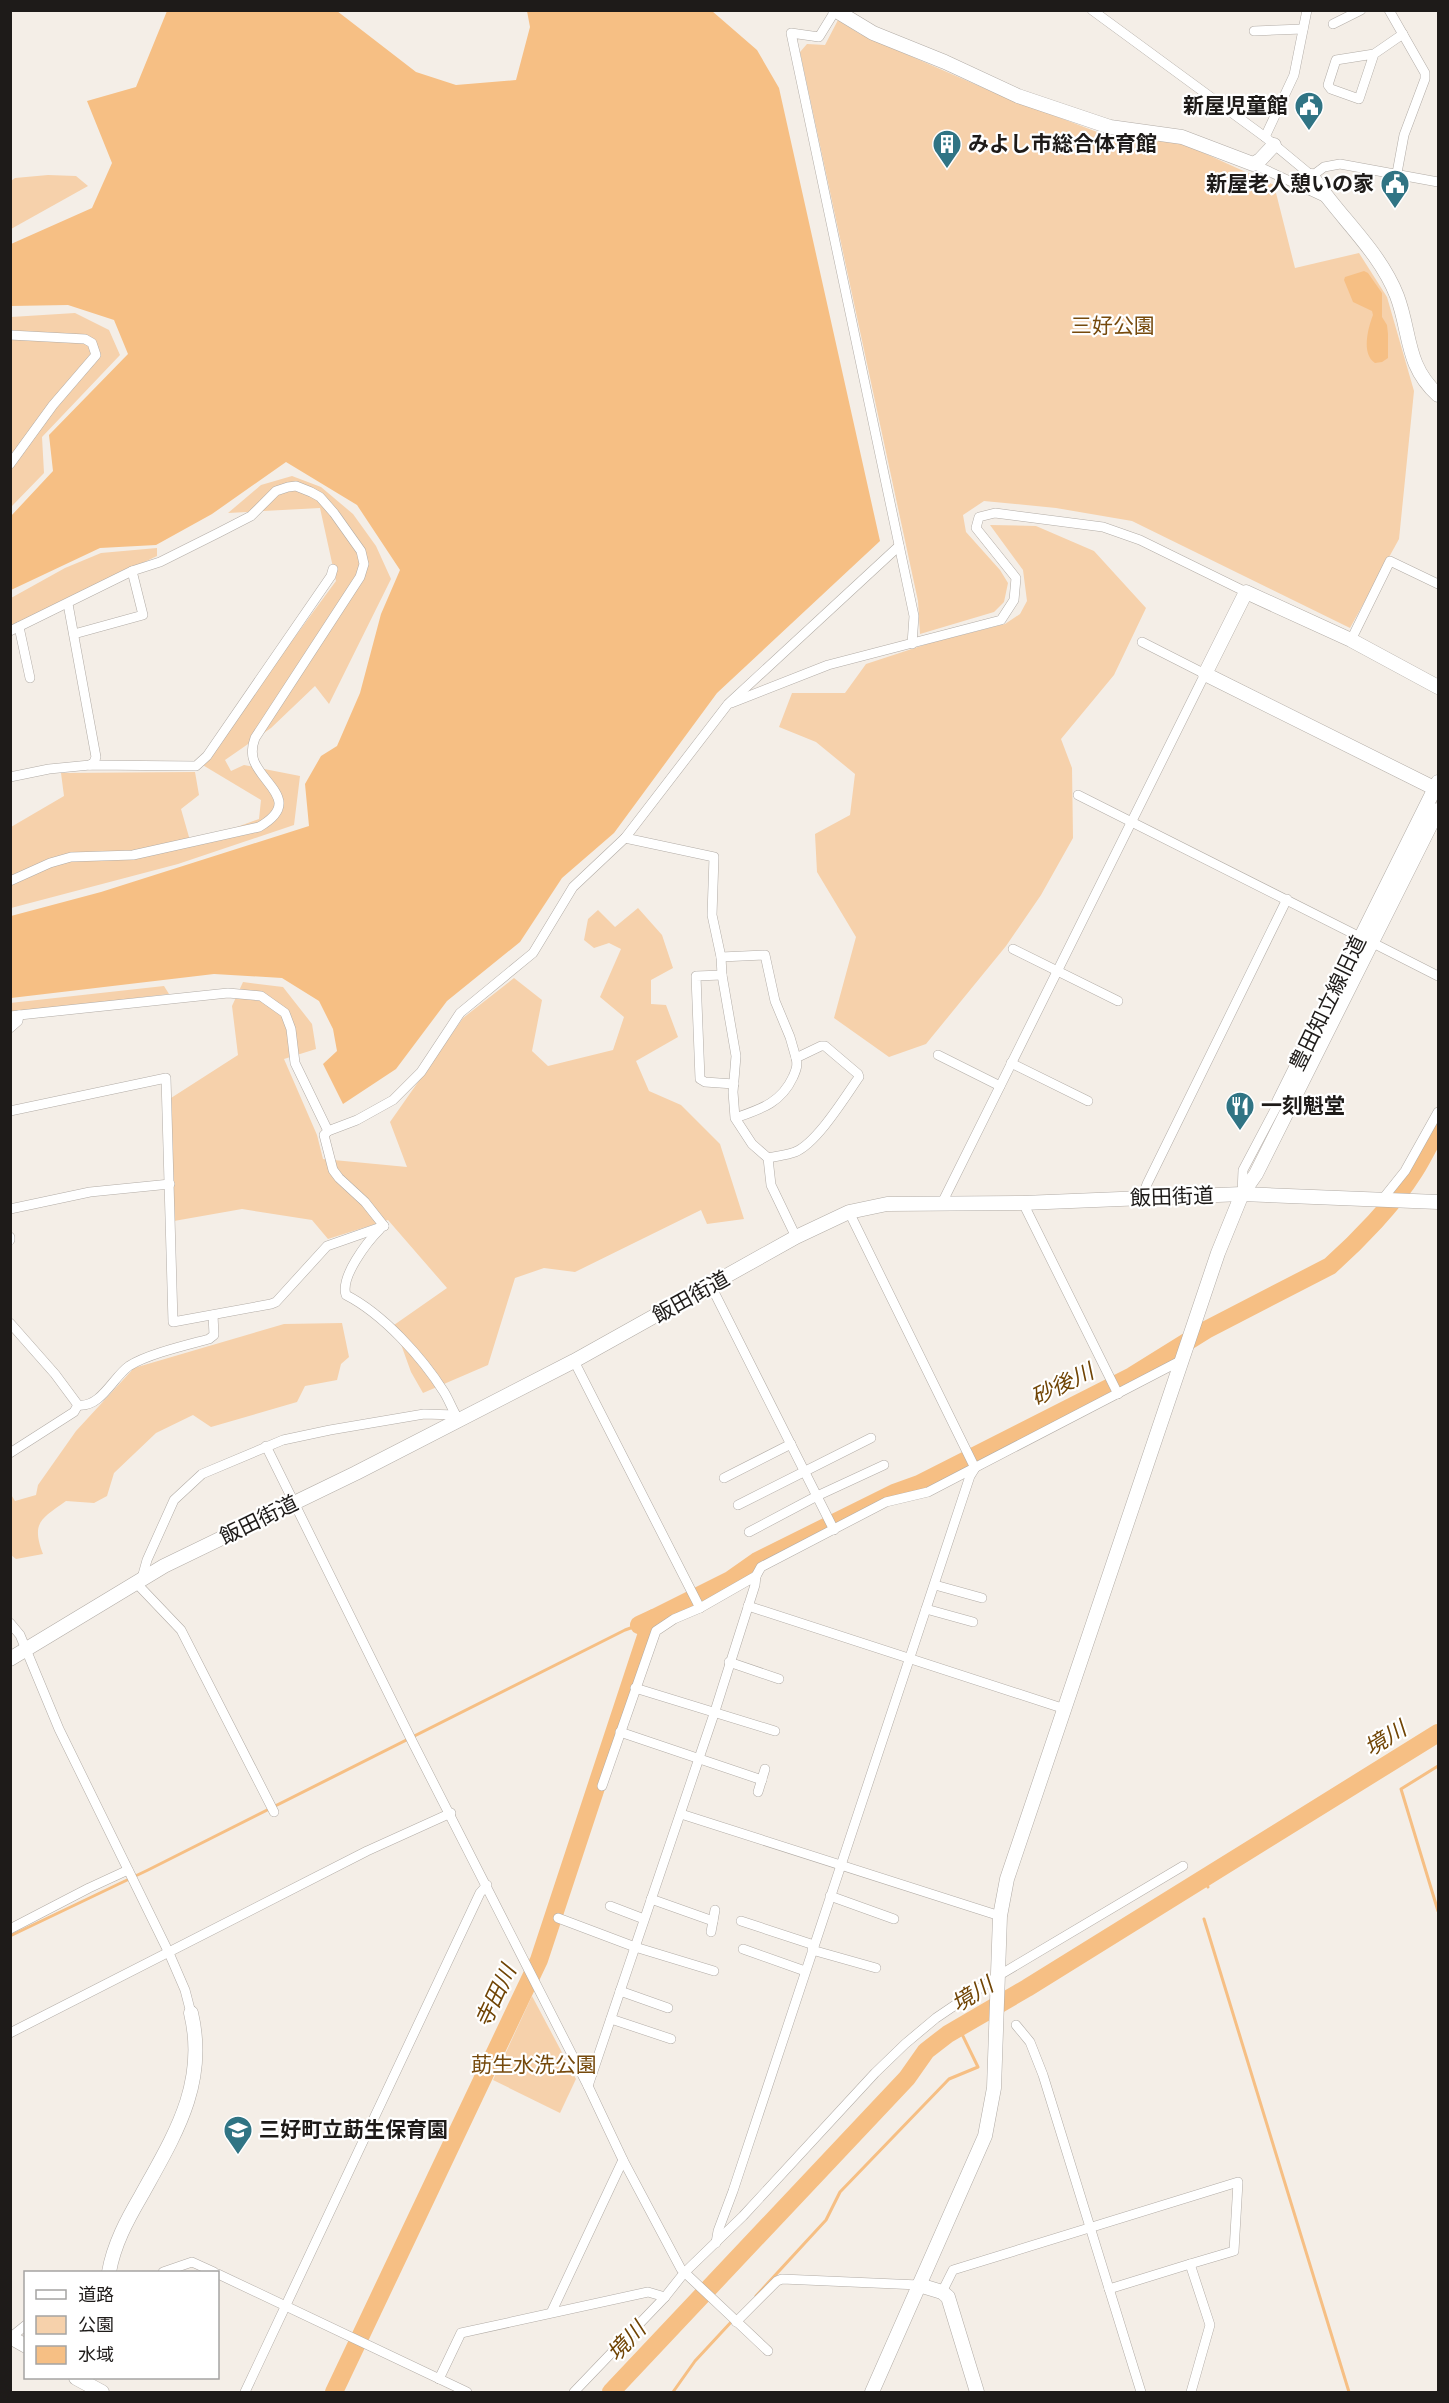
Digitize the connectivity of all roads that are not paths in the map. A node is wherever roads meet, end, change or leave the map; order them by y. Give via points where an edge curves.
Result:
1 (1092, 10) edge
2 (1307, 10) edge
3 (1361, 10) edge
4 (1389, 10) edge
5 (835, 11) edge
6 (1333, 24) dead end
7 (1303, 29) junction
8 (1254, 31) dead end
9 (1403, 34) junction
10 (1374, 54) junction
11 (1269, 141) junction
12 (1253, 164) junction
13 (1398, 173) junction
14 (1312, 176) junction
15 (1438, 182) edge
16 (1326, 198) junction
17 (10, 335) edge
18 (1438, 395) edge
19 (10, 464) edge
20 (899, 546) junction
21 (333, 569) dead end
22 (132, 571) junction
23 (1438, 584) edge
24 (1246, 592) junction
25 (68, 604) junction
26 (15, 629) edge
27 (74, 634) junction
28 (1351, 640) junction
29 (1142, 642) dead end
30 (912, 644) junction
31 (1205, 674) junction
32 (30, 678) dead end
33 (1438, 687) edge
34 (728, 704) junction
35 (90, 765) junction
36 (10, 777) edge
37 (1437, 787) edge
38 (1078, 795) dead end
39 (1438, 810) edge
40 (1132, 820) junction
41 (625, 838) junction
42 (10, 881) edge
43 (1287, 900) junction
44 (1367, 940) junction
45 (1013, 949) dead end
46 (721, 957) junction
47 (1056, 969) junction
48 (722, 975) junction
49 (1438, 976) edge
50 (1118, 1001) dead end
51 (15, 1016) edge
52 (10, 1028) edge
53 (938, 1055) dead end
54 (796, 1058) junction
55 (1011, 1063) junction
56 (734, 1084) junction
57 (1000, 1086) junction
58 (1088, 1101) dead end
59 (1279, 1102) joint
60 (10, 1111) edge
61 (1438, 1112) edge
62 (735, 1118) junction
63 (327, 1131) junction
64 (768, 1158) junction
65 (170, 1184) junction
66 (1242, 1194) junction
67 (1142, 1198) junction
68 (1386, 1201) junction
69 (1438, 1202) edge
70 (942, 1203) junction
71 (1023, 1203) junction
72 (10, 1209) edge
73 (849, 1212) junction
74 (384, 1226) junction
75 (796, 1237) junction
76 (711, 1286) junction
77 (213, 1315) junction
78 (10, 1323) edge
79 (1183, 1356) junction
80 (574, 1361) junction
81 (1117, 1392) junction
82 (78, 1405) junction
83 (458, 1417) junction
84 (871, 1438) dead end
85 (791, 1444) junction
86 (266, 1446) junction
87 (10, 1453) edge
88 (884, 1465) dead end
89 (974, 1466) junction
90 (805, 1472) junction
91 (724, 1478) dead end
92 (817, 1496) junction
93 (295, 1503) junction
94 (738, 1505) dead end
95 (834, 1529) junction
96 (749, 1532) dead end
97 (756, 1575) junction
98 (140, 1580) junction
99 (935, 1585) junction
100 (982, 1598) dead end
101 (698, 1605) junction
102 (748, 1606) junction
103 (926, 1609) junction
104 (973, 1622) dead end
105 (10, 1623) edge
106 (26, 1648) junction
107 (10, 1659) edge
108 (910, 1659) junction
109 (729, 1662) junction
110 (779, 1679) dead end
111 (635, 1688) junction
112 (1065, 1709) junction
113 (715, 1711) junction
114 (775, 1731) dead end
115 (620, 1732) junction
116 (698, 1758) junction
117 (765, 1769) dead end
118 (762, 1780) junction
119 (602, 1786) dead end
120 (758, 1792) dead end
121 (273, 1812) dead end
122 (451, 1813) junction
123 (681, 1814) junction
124 (842, 1864) junction
125 (1183, 1866) dead end
126 (128, 1870) junction
127 (487, 1885) junction
128 (830, 1896) junction
129 (651, 1899) junction
130 (610, 1906) dead end
131 (715, 1910) dead end
132 (1000, 1916) junction
133 (558, 1918) dead end
134 (644, 1919) junction
135 (894, 1919) dead end
136 (713, 1921) junction
137 (741, 1921) dead end
138 (10, 1929) edge
139 (711, 1932) dead end
140 (635, 1947) junction
141 (813, 1948) junction
142 (743, 1949) dead end
143 (169, 1953) junction
144 (876, 1968) dead end
145 (714, 1971) dead end
146 (805, 1971) junction
147 (998, 1976) junction
148 (620, 1991) junction
149 (668, 2008) dead end
150 (191, 2013) joint
151 (611, 2019) junction
152 (1016, 2025) dead end
153 (10, 2033) edge
154 (671, 2039) dead end
155 (588, 2086) junction
156 (623, 2160) junction
157 (1090, 2226) junction
158 (716, 2243) junction
159 (1190, 2264) junction
160 (109, 2271) edge
161 (166, 2271) edge
162 (211, 2271) edge
163 (219, 2275) edge
164 (686, 2276) junction
165 (919, 2285) junction
166 (1109, 2289) junction
167 (942, 2292) junction
168 (665, 2297) junction
169 (286, 2307) junction
170 (552, 2312) junction
171 (736, 2322) junction
172 (24, 2327) edge
173 (11, 2337) edge
174 (24, 2345) edge
175 (768, 2351) dead end
176 (438, 2379) junction
177 (84, 2383) edge
178 (102, 2392) edge
179 (245, 2392) edge
180 (467, 2392) edge
181 (574, 2392) edge
182 (872, 2392) edge
183 (977, 2392) edge
184 (1141, 2392) edge
185 (1191, 2392) edge

1 - 11 street
2 - 7 street
3 - 6 street
4 - 9 street
5 - 12 street via 873,33 1018,96 1110,127 1182,137
5 - 20 street via 819,37 791,33
7 - 8 street
7 - 11 street via 1294,75
9 - 10 street
9 - 13 street via 1425,79 1404,135
10 - 10 street via 1336,60 1328,85 1359,99
11 - 12 street via 1260,160
11 - 14 street
12 - 16 street
13 - 14 street via 1331,164
13 - 15 street
14 - 16 street
16 - 18 street via 1384,268 1401,309 1415,364
17 - 19 street via 86,339 92,342 96,355
20 - 30 street via 914,616
20 - 34 street
21 - 35 street via 202,762 192,767
22 - 25 street
22 - 27 street via 143,615
22 - 42 street via 219,533 251,516 276,491 296,486 320,497 334,513 356,543 364,564 360,577 255,738 254,762 279,800 276,812 267,822 133,855 70,857
23 - 28 street via 1390,561
24 - 28 street
24 - 30 street via 1121,532 996,513 979,517 976,528 1016,578 1014,600 1006,614 1002,620
24 - 31 street
25 - 26 street
25 - 27 street
26 - 32 street
27 - 35 street via 96,757
28 - 33 street
29 - 31 street
30 - 34 street via 828,666
31 - 37 street
31 - 40 street
34 - 41 street
35 - 36 street
37 - 44 street, 豊田知立線旧道
38 - 40 street
39 - 44 street, 豊田知立線旧道
40 - 43 street
40 - 47 street
41 - 46 street via 714,857 712,915
41 - 63 street via 573,887 533,953 460,1013 420,1072 393,1100
43 - 44 street
43 - 67 street
44 - 49 street
44 - 59 street, 豊田知立線旧道
44 - 66 street, 豊田知立線旧道 via 1256,1174
45 - 47 street
46 - 48 street
46 - 54 street via 765,955 775,1001
47 - 50 street
47 - 55 street
48 - 56 street via 736,1056
48 - 56 street via 696,976 700,1079
51 - 52 street via 18,1021
51 - 63 street via 228,993 261,996 285,1013 295,1063
53 - 57 street
54 - 62 street via 798,1066 787,1090 758,1110
54 - 64 street via 825,1046 859,1077 810,1141 796,1152
55 - 57 street
55 - 58 street
56 - 62 street
57 - 70 street
59 - 66 street, 豊田知立線旧道 via 1244,1170
60 - 65 street via 166,1078
61 - 68 street
62 - 64 street via 752,1144
63 - 74 street via 324,1135 333,1170
64 - 75 street via 771,1185
65 - 72 street via 90,1192
65 - 77 street via 173,1322
66 - 67 street, 飯田街道
66 - 68 street, 飯田街道
66 - 79 street
67 - 71 street, 飯田街道
68 - 69 street, 飯田街道
70 - 71 street, 飯田街道
70 - 73 street, 飯田街道 via 887,1204
71 - 81 street
73 - 75 street, 飯田街道
73 - 89 street
74 - 77 street via 327,1246 276,1302
74 - 83 street via 372,1236 348,1274 346,1295 366,1305 400,1338 434,1377
75 - 76 street, 飯田街道
76 - 80 street, 飯田街道
76 - 85 street
77 - 82 street via 214,1335 210,1339 129,1367 104,1394 85,1406
78 - 82 street
79 - 81 street
79 - 112 street
80 - 83 street, 飯田街道
80 - 101 street
81 - 89 street
82 - 87 street via 74,1412
83 - 86 street via 424,1414
83 - 93 street, 飯田街道
84 - 90 street
85 - 90 street
85 - 91 street
86 - 93 street
86 - 98 street via 202,1474 174,1500
88 - 92 street
89 - 95 street via 928,1492 886,1503
89 - 99 street
90 - 92 street
90 - 94 street
92 - 95 street
92 - 96 street
93 - 98 street, 飯田街道
93 - 122 street
95 - 97 street via 761,1567
97 - 101 street
97 - 102 street
98 - 106 street, 飯田街道
98 - 121 street via 140,1587 181,1630
99 - 100 street
99 - 103 street
101 - 111 street via 656,1631
102 - 108 street
102 - 109 street
103 - 104 street
103 - 108 street
105 - 106 street
106 - 107 street, 飯田街道
106 - 126 street via 59,1729
108 - 112 street
108 - 124 street
109 - 110 street
109 - 113 street
111 - 113 street
111 - 115 street
112 - 132 street via 1019,1839
113 - 114 street
113 - 116 street
115 - 116 street
115 - 119 street
116 - 118 street
116 - 123 street
117 - 118 street
118 - 120 street
122 - 127 street
122 - 143 street
123 - 124 street
123 - 129 street
124 - 128 street
124 - 132 street
125 - 147 street
126 - 138 street
126 - 143 street
127 - 155 street
127 - 169 street
128 - 135 street
128 - 141 street
129 - 134 street
129 - 136 street
130 - 134 street
131 - 136 street
132 - 147 street
133 - 140 street
134 - 140 street
136 - 139 street
137 - 141 street
140 - 145 street
140 - 148 street
141 - 144 street
141 - 146 street
142 - 146 street
143 - 150 street
143 - 153 street
146 - 158 street
147 - 158 street via 905,2044
147 - 165 street via 993,2099 982,2144
148 - 149 street
148 - 151 street
150 - 160 street via 196,2059 189,2100 120,2235
151 - 154 street
151 - 155 street
152 - 157 street via 1030,2042 1043,2075
155 - 156 street
156 - 164 street
156 - 170 street
157 - 159 street via 1238,2182 1233,2251
157 - 166 street
157 - 167 street via 953,2270
158 - 164 street
159 - 166 street
159 - 185 street via 1210,2325
161 - 162 street via 192,2262
163 - 169 street
164 - 168 street
164 - 171 street
165 - 167 street
165 - 171 street via 782,2279
165 - 182 street
166 - 184 street
167 - 183 street via 948,2297
168 - 170 street via 648,2292
168 - 181 street
169 - 176 street
169 - 179 street
170 - 176 street via 460,2333
171 - 175 street
172 - 173 street
173 - 174 street
176 - 180 street
177 - 178 street

